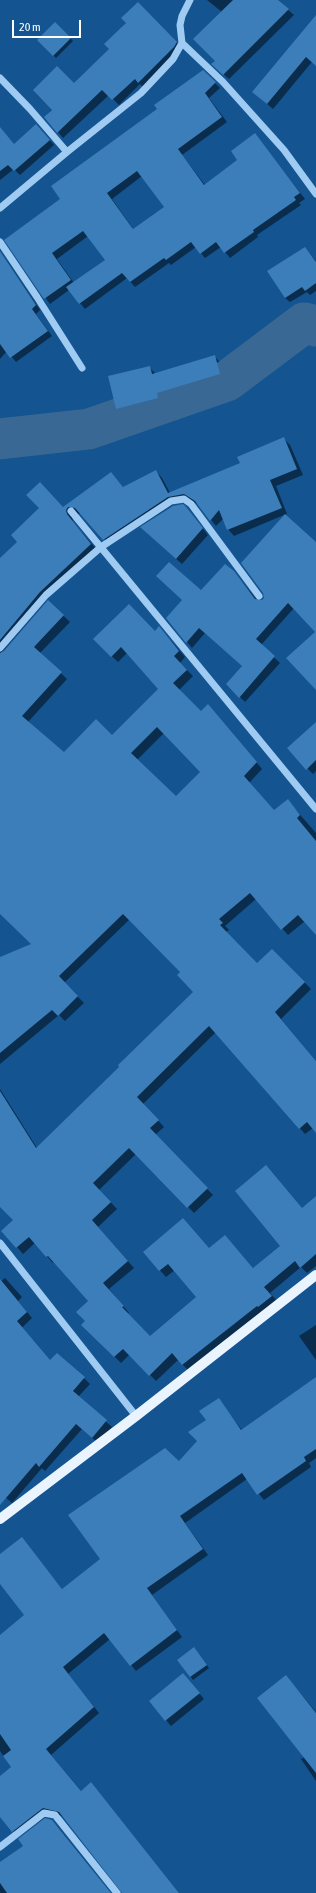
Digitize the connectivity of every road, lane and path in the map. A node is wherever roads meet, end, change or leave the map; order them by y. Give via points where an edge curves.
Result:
1 (190, 0) edge
2 (182, 43) junction
3 (0, 78) edge
4 (67, 152) junction
5 (316, 194) edge
6 (0, 208) edge
7 (0, 242) edge
8 (82, 368) dead end
9 (72, 511) dead end
10 (101, 547) junction
11 (259, 596) dead end
12 (0, 648) edge
13 (316, 809) edge
14 (0, 1243) edge
15 (316, 1276) edge
16 (136, 1416) junction
17 (0, 1519) edge
18 (0, 1847) edge
19 (117, 1893) edge

1 - 2 street via 180,25
2 - 4 street via 173,59 141,93
2 - 5 street via 223,82 284,150
3 - 4 street
4 - 6 street
7 - 8 street
9 - 10 street
10 - 11 street via 171,501 184,499 191,504
10 - 12 street via 46,595
10 - 13 street
14 - 16 street
15 - 16 main road
16 - 17 main road
18 - 19 street via 44,1813 55,1815

